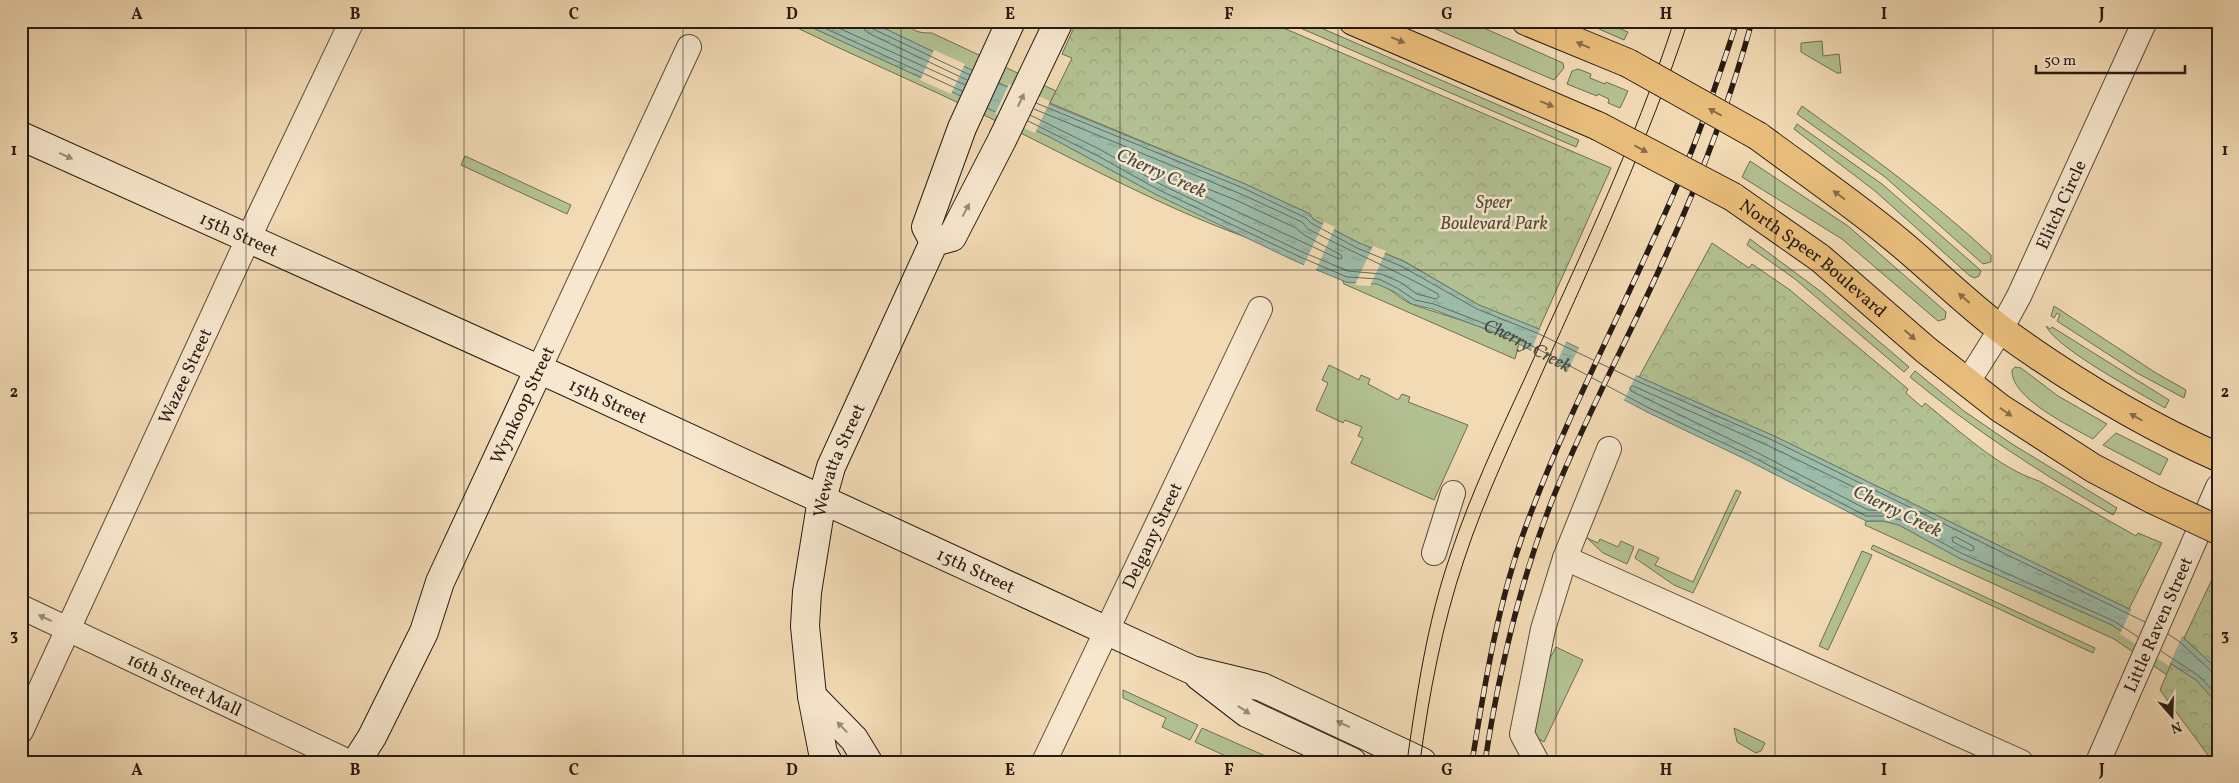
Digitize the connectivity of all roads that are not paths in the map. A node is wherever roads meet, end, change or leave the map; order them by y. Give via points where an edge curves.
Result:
1 (352, 21) edge
2 (1059, 21) edge
3 (1353, 21) edge
4 (1526, 21) edge
5 (2145, 21) edge
6 (1006, 33) edge
7 (689, 47) dead end
8 (21, 136) edge
9 (249, 237) junction
10 (934, 242) junction
11 (1260, 309) dead end
12 (2001, 329) junction
13 (539, 369) junction
14 (1967, 382) junction
15 (1610, 449) dead end
16 (2218, 457) edge
17 (2218, 487) edge
18 (1453, 493) dead end
19 (822, 499) junction
20 (2218, 530) edge
21 (1434, 553) dead end
22 (1565, 558) junction
23 (21, 607) edge
24 (68, 629) junction
25 (1107, 631) junction
26 (1192, 670) junction
27 (812, 696) junction
28 (21, 731) edge
29 (349, 762) edge
30 (356, 762) edge
31 (828, 762) edge
32 (868, 762) edge
33 (1044, 762) edge
34 (1352, 762) edge
35 (1422, 762) edge
36 (1537, 762) edge
37 (2020, 762) edge
38 (2098, 762) edge

1 - 9 street, Wazee Street
10 -> 2 main road via 952,237
3 -> 14 main road, North Speer Boulevard, bridge via 1598,126 1733,197 1820,258
12 -> 4 main road, bridge via 1889,233 1758,136 1628,64
5 - 12 street, Elitch Circle via 2028,279
6 - 10 main road via 964,124 926,228
7 - 13 street, Wynkoop Street
8 -> 9 main road, 15th Street
9 - 13 main road, 15th Street
9 - 24 street, Wazee Street
10 - 19 main road, Wewatta Street via 831,467
11 - 25 street, Delgany Street
12 - 14 street, Elitch Circle
16 -> 12 main road via 2179,440 2085,387
13 - 19 main road, 15th Street
13 - 30 main road, Wynkoop Street via 440,582 424,632 372,737
14 -> 20 main road, North Speer Boulevard, bridge via 2035,432 2093,468
15 - 22 street
17 - 38 street, Little Raven Street
18 - 21 street
19 - 25 main road, 15th Street
19 - 27 main road, Wewatta Street via 808,584 805,626
22 - 36 street via 1543,629 1522,734
22 - 37 street
24 -> 23 street, 16th Street Mall
24 - 28 street, Wazee Street
24 - 29 street, 16th Street Mall
25 - 26 main road, 15th Street
25 - 33 street, Delgany Street
26 -> 34 main road, 15th Street via 1247,713
35 -> 26 main road, 15th Street via 1262,687
27 - 31 main road, Wewatta Street via 823,753
32 -> 27 main road via 854,739

